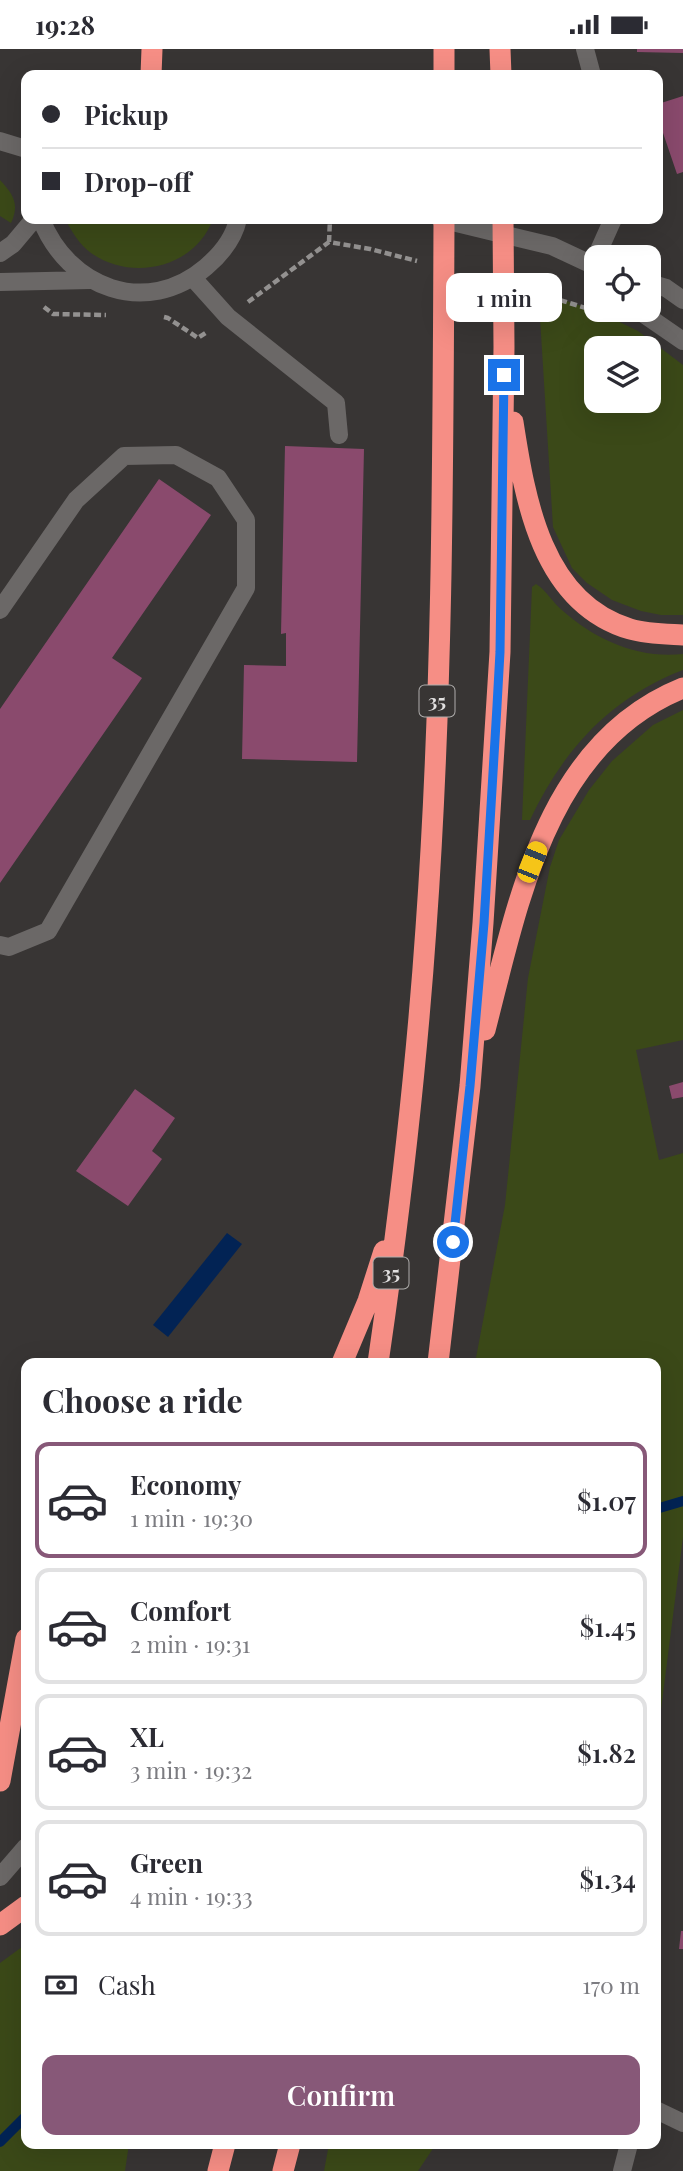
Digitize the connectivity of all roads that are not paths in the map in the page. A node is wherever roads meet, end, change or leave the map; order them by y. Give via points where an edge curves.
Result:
1 (152, 49) edge
2 (444, 49) edge
3 (500, 49) edge
4 (585, 49) edge
5 (151, 70) edge
6 (444, 70) edge
7 (501, 70) edge
8 (591, 70) edge
9 (0, 141) edge
10 (21, 147) edge
11 (30, 224) edge
12 (43, 224) edge
13 (237, 224) edge
14 (442, 224) edge
15 (462, 224) edge
16 (503, 224) edge
17 (611, 224) edge
18 (603, 245) edge
19 (0, 253) edge
20 (584, 262) edge
21 (193, 278) junction
22 (90, 280) junction
23 (0, 282) edge
24 (661, 287) edge
25 (683, 300) edge
26 (655, 322) edge
27 (683, 341) edge
28 (504, 347) junction
29 (339, 435) dead end
30 (0, 610) edge
31 (683, 635) edge
32 (683, 688) edge
33 (0, 945) edge
34 (470, 1086) junction
35 (403, 1182) junction
36 (344, 1358) edge
37 (379, 1358) edge
38 (439, 1358) edge
39 (21, 1666) edge
40 (0, 1781) edge
41 (21, 1853) edge
42 (0, 1877) edge
43 (21, 1910) edge
44 (0, 1925) edge
45 (661, 2112) edge
46 (683, 2123) edge
47 (214, 2149) edge
48 (224, 2149) edge
49 (289, 2149) edge
50 (628, 2149) edge
51 (212, 2171) edge
52 (218, 2171) edge
53 (283, 2171) edge
54 (622, 2171) edge

1 - 5 highway
2 - 6 highway
3 - 7 highway
4 - 8 street
9 - 10 street
11 - 19 street
12 - 22 street via 67,263
13 - 21 street via 219,255
14 - 35 highway, 35 via 439,650 426,927
15 - 20 street via 552,246
16 - 28 highway
17 - 18 street
21 - 22 street via 142,292
21 - 29 street via 228,317 336,403
22 - 23 street
24 - 25 street
26 - 27 street
28 - 31 highway via 516,445 528,498 548,558 562,582 580,601 613,622 631,629
28 - 34 highway via 500,652
30 - 33 street via 76,500 124,456 176,455 218,478 246,520 246,588 48,931 9,947
32 - 34 highway via 629,719 603,742 569,785 523,884
34 - 38 highway
35 - 36 highway via 368,1301
35 - 37 highway, 35
39 - 40 highway
41 - 42 street
43 - 44 highway
45 - 46 street
47 - 51 highway
48 - 52 highway
49 - 53 highway
50 - 54 street

